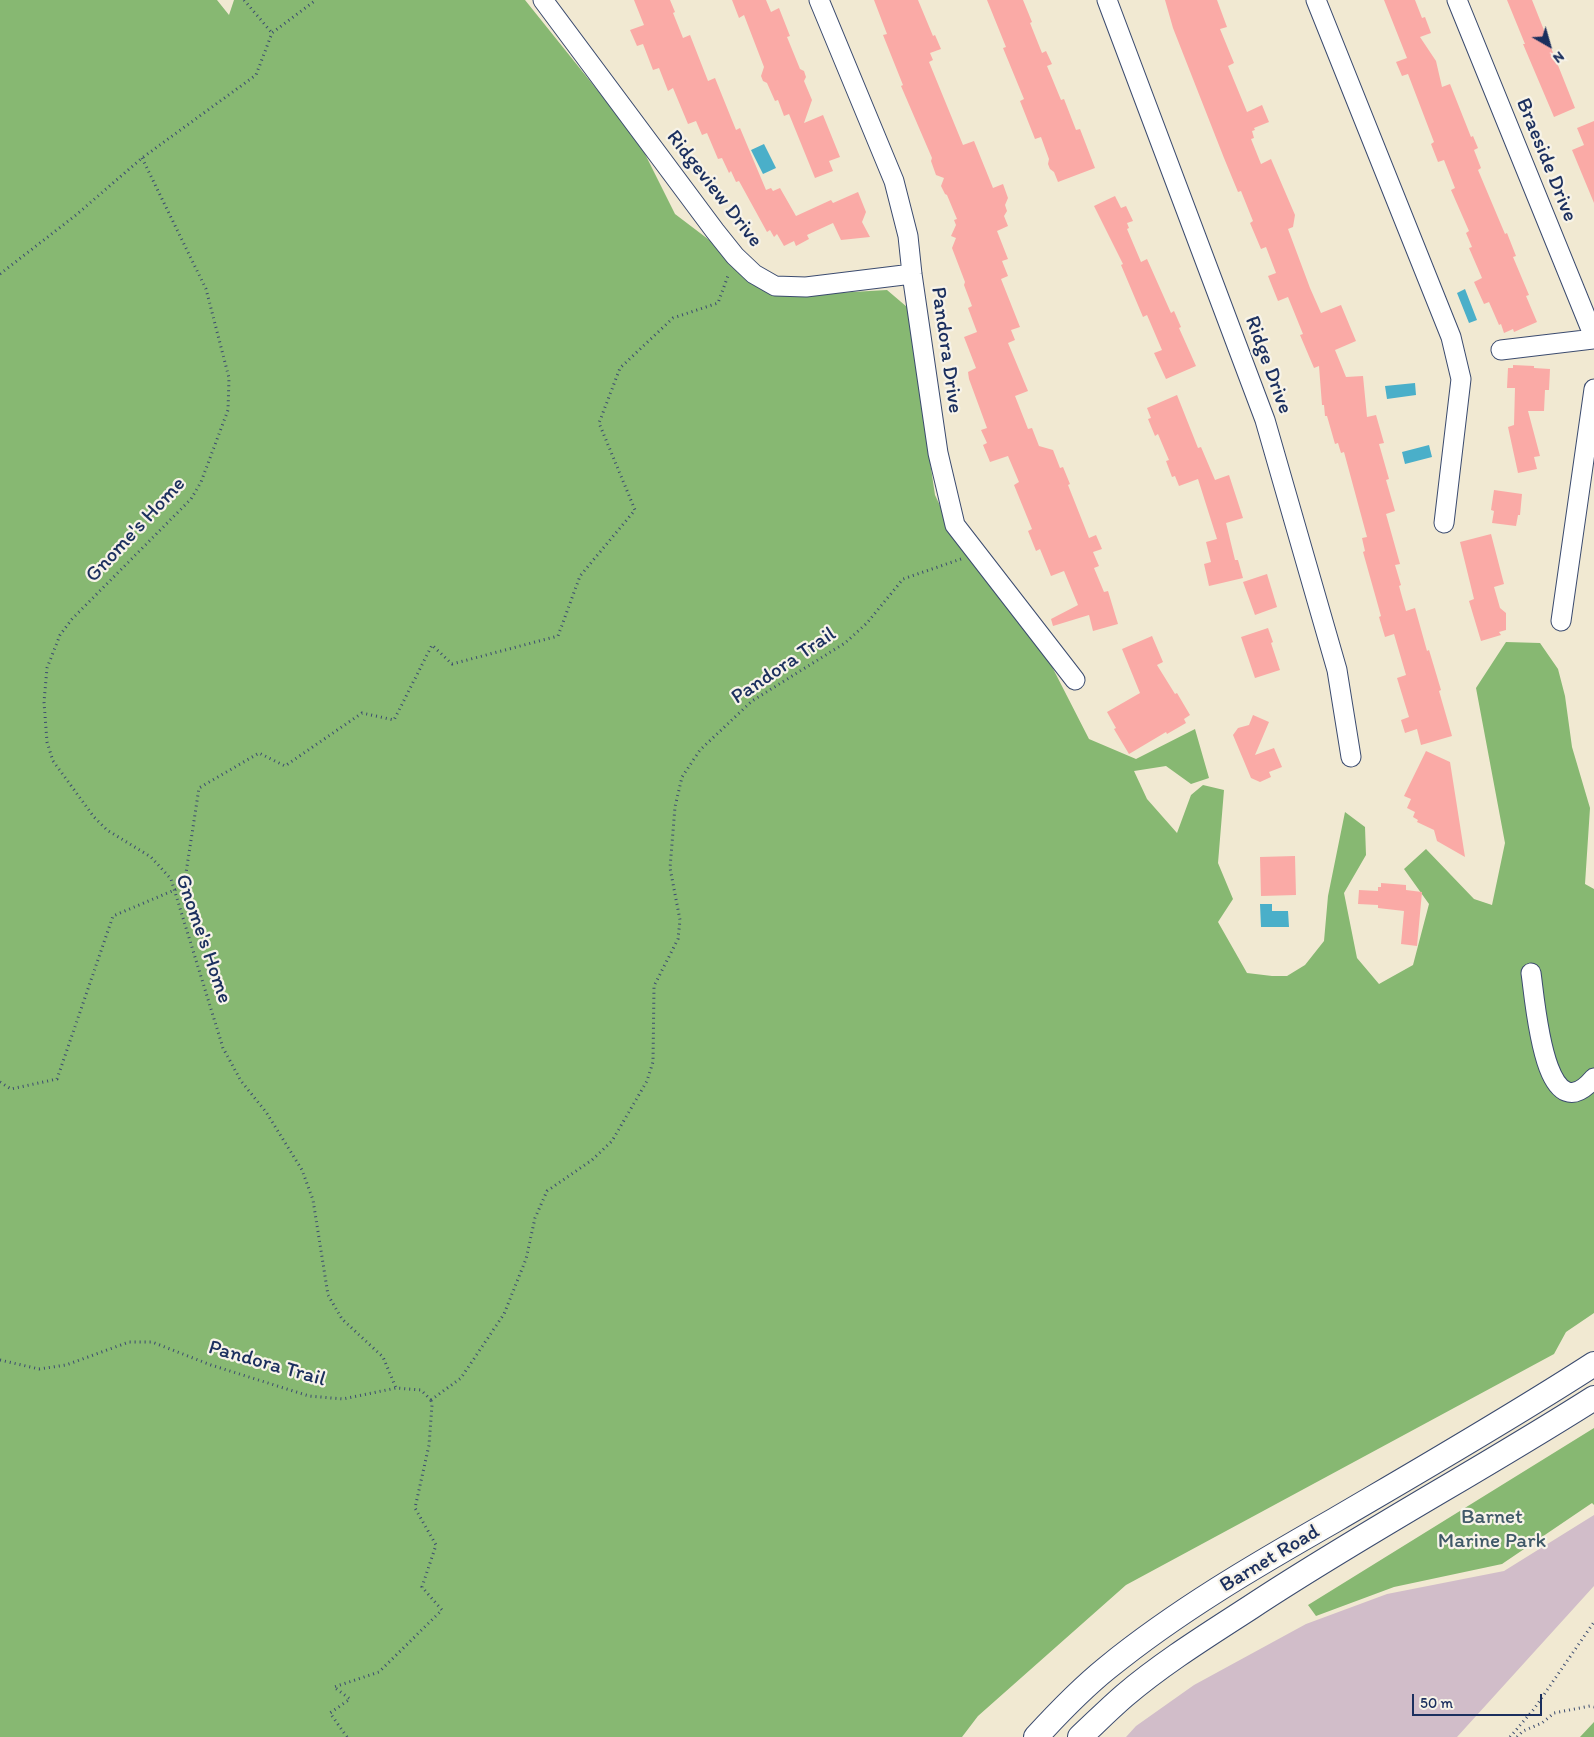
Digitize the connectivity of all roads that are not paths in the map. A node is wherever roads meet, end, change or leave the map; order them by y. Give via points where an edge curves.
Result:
1 (543, 0) edge
2 (819, 0) edge
3 (1106, 0) edge
4 (1316, 0) edge
5 (1457, 0) edge
6 (912, 274) junction
7 (1594, 338) edge
8 (1501, 350) dead end
9 (1594, 389) edge
10 (1444, 523) dead end
11 (1561, 621) dead end
12 (1075, 680) dead end
13 (1351, 757) dead end
14 (1531, 974) dead end
15 (1594, 1078) edge
16 (1594, 1364) edge
17 (1594, 1398) edge
18 (1036, 1737) edge
19 (1080, 1737) edge

1 - 6 street, Ridgeview Drive via 735,256 754,274 774,286 806,287
2 - 6 street, Pandora Drive via 894,181 908,236
3 - 13 street, Ridge Drive via 1265,420 1337,670
4 - 10 street via 1451,337 1461,379
5 - 7 street, Braeside Drive
6 - 12 street, Pandora Drive via 938,454 955,525
7 - 8 street
9 - 11 street
14 - 15 street via 1544,1052 1555,1082 1562,1090 1573,1092 1583,1089
16 - 18 main road, Barnet Road via 1524,1409 1260,1563 1166,1624 1106,1669
17 - 19 main road, Barnet Road via 1274,1591 1184,1650 1125,1696

